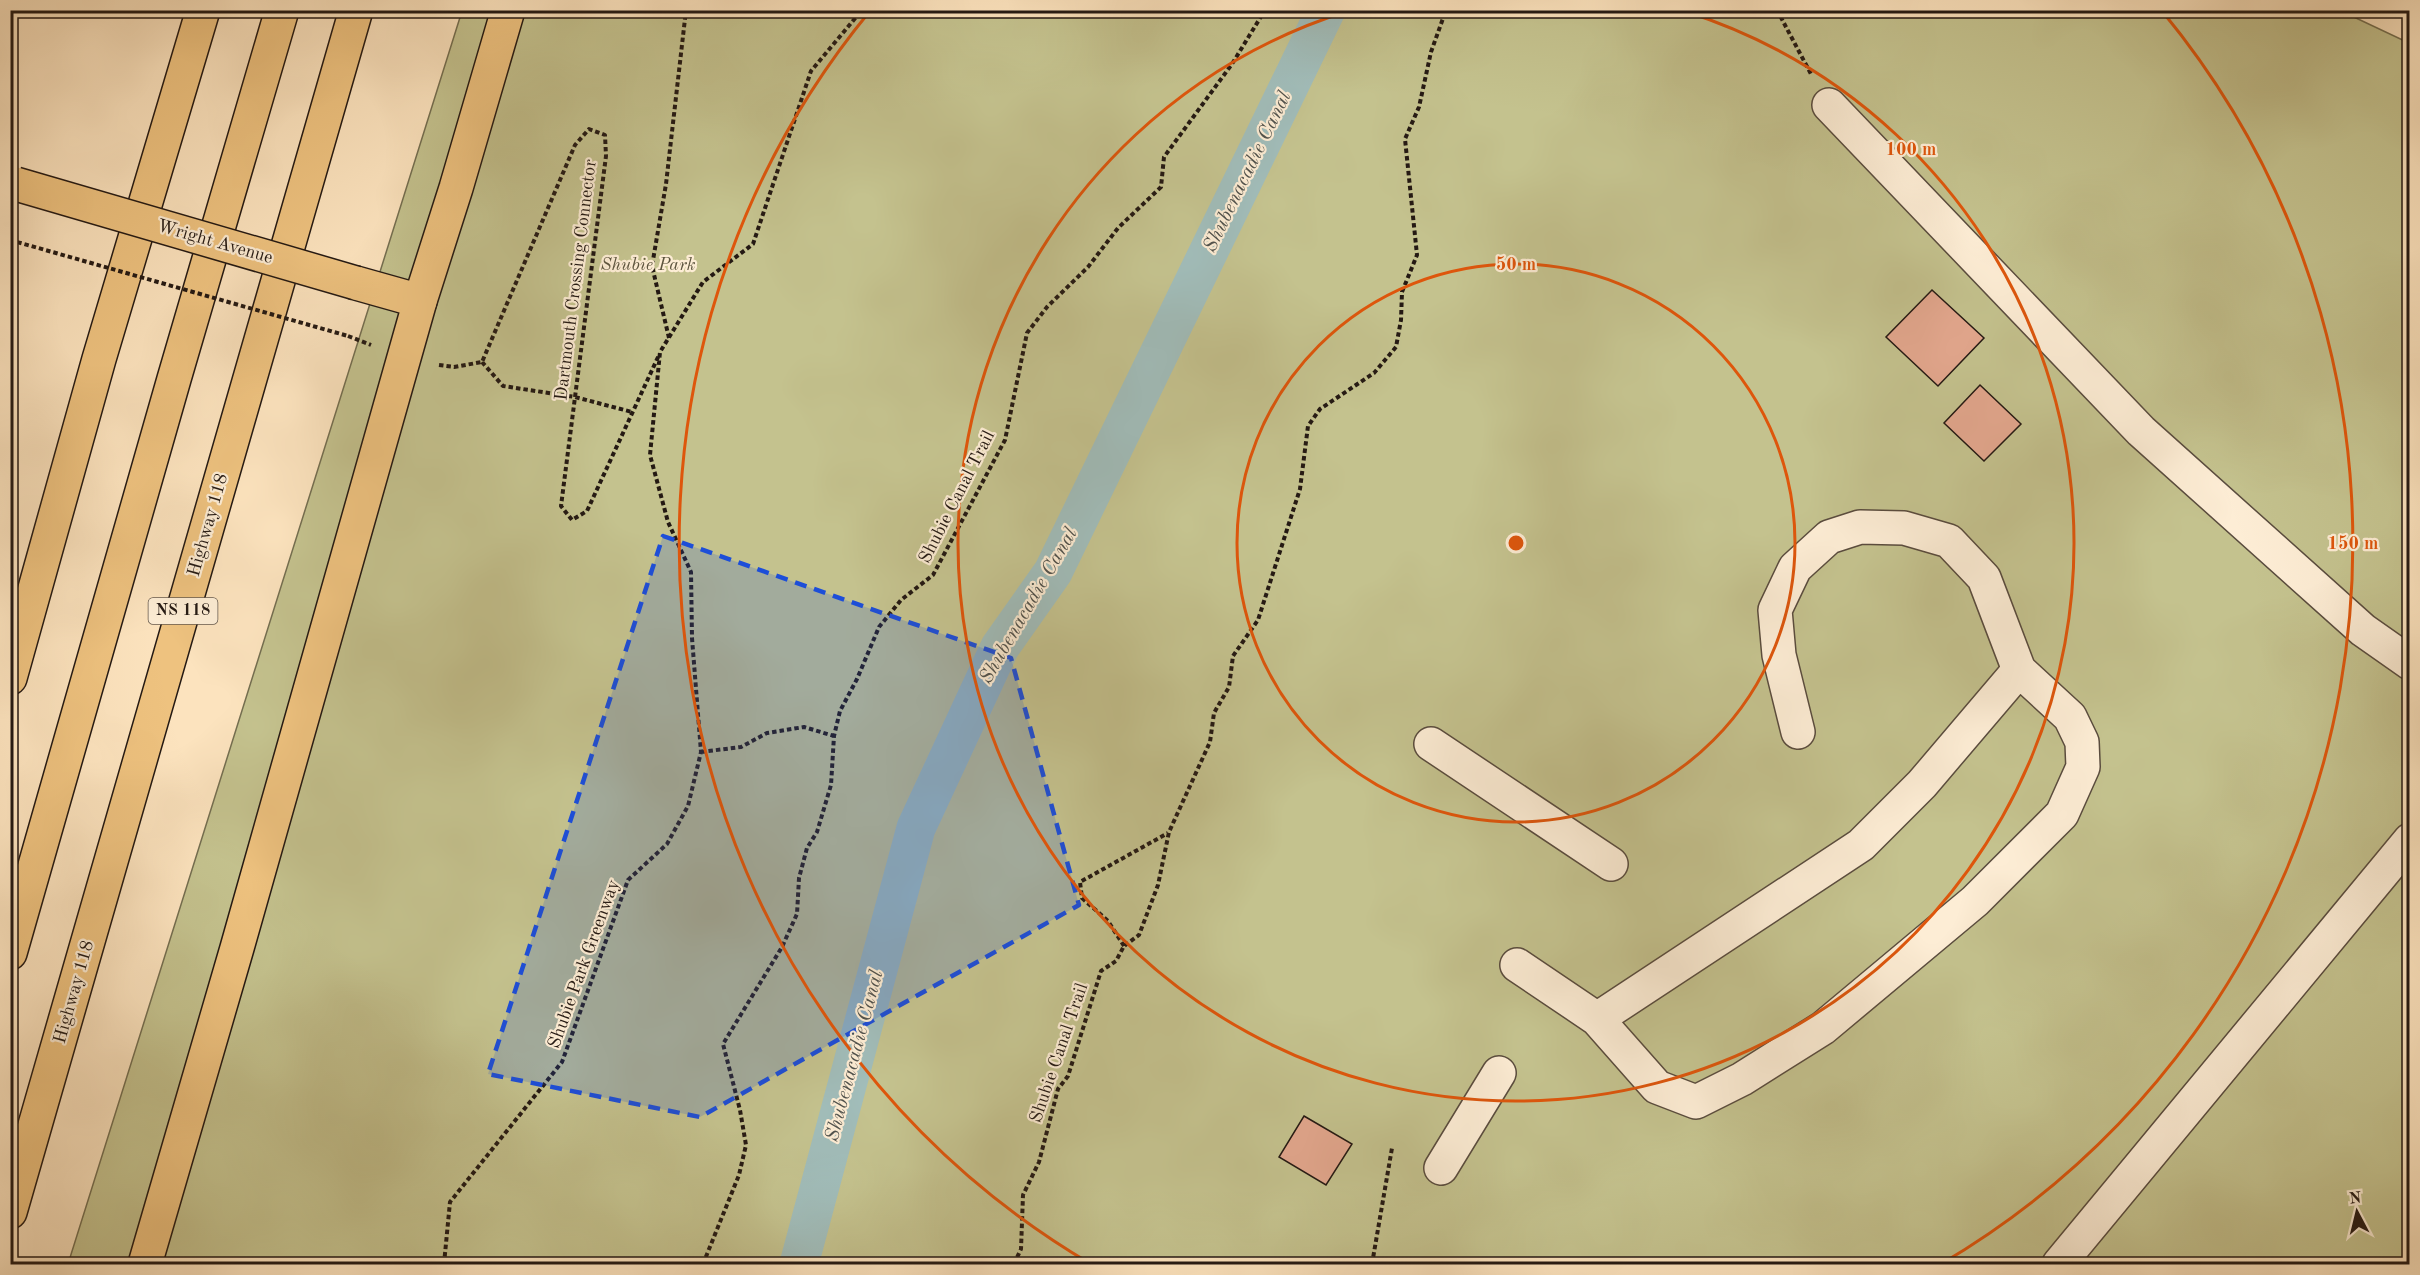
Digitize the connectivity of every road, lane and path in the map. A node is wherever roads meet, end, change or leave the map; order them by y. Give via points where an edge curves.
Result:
1 (203, 10) edge
2 (282, 10) edge
3 (356, 10) edge
4 (508, 10) edge
5 (686, 10) edge
6 (862, 10) edge
7 (1265, 10) edge
8 (1446, 10) edge
9 (1777, 10) edge
10 (1829, 105) joint
11 (13, 183) edge
12 (10, 240) edge
13 (420, 301) junction
14 (669, 338) junction
15 (371, 345) dead end
16 (660, 351) junction
17 (482, 362) junction
18 (432, 363) dead end
19 (575, 397) junction
20 (632, 412) junction
21 (2409, 663) edge
22 (2019, 670) junction
23 (10, 678) edge
24 (1798, 732) dead end
25 (834, 736) junction
26 (1431, 744) dead end
27 (701, 752) junction
28 (1169, 832) junction
29 (2409, 840) edge
30 (1611, 864) dead end
31 (1124, 946) junction
32 (10, 953) edge
33 (1517, 965) dead end
34 (1597, 1019) junction
35 (1499, 1073) dead end
36 (1392, 1148) dead end
37 (1441, 1167) dead end
38 (10, 1212) edge
39 (145, 1264) edge
40 (444, 1264) edge
41 (703, 1264) edge
42 (1014, 1264) edge
43 (1372, 1264) edge
44 (2059, 1264) edge

1 - 23 main road via 99,358
2 - 32 main road
3 - 38 main road, Highway 118 / NS 118
4 - 13 main road
5 - 14 path via 666,184 652,266
6 - 14 path, Shubie Park Greenway via 811,71 753,244 703,282
7 - 25 path, Shubie Canal Trail via 1232,64 1164,157 1161,187 1118,228 1027,333 1005,440 933,575 902,600 879,627 840,711
8 - 28 path, Shubie Canal Trail via 1431,52 1419,107 1405,139 1417,255 1402,292 1396,347 1374,373 1320,409 1308,426 1300,489 1258,620 1233,656 1229,687 1214,713 1210,741
9 - 10 path
10 - 21 lane via 2141,431 2363,630
11 - 13 main road, Wright Avenue, bridge
12 - 15 path, bridge
13 - 39 main road
14 - 16 path, Shubie Park Greenway
16 - 20 path, Dartmouth Crossing Connector
16 - 27 path, Shubie Park Greenway via 650,455 668,522 691,572
17 - 18 path via 454,368
17 - 19 path via 503,386
17 - 19 path, Dartmouth Crossing Connector via 574,144 589,129 604,135 606,156
19 - 20 path
19 - 20 path, Dartmouth Crossing Connector via 561,506 572,520 587,511
22 - 24 lane via 1984,578 1949,541 1904,528 1860,527 1829,537 1795,568 1775,610 1779,655
22 - 34 lane via 1922,784 1861,845
22 - 34 lane via 2070,717 2082,742 2083,767 2062,814 1975,901 1823,1028 1743,1079 1696,1102 1657,1087
25 - 27 path via 804,727 767,733 741,747
25 - 41 path, Shubie Canal Trail via 831,785 817,832 807,848 796,914 782,947 723,1044 746,1145 739,1175
26 - 30 lane
27 - 40 path, Shubie Park Greenway via 688,806 667,844 628,880 562,1062 450,1202
28 - 31 path, Shubie Canal Trail via 1158,885 1139,935
28 - 31 path via 1080,882 1082,898 1108,921
29 - 44 lane
31 - 42 path, Shubie Canal Trail via 1116,961 1101,970 1068,1076 1058,1089 1039,1162 1023,1195 1021,1249
33 - 34 lane
35 - 37 lane
36 - 43 path

